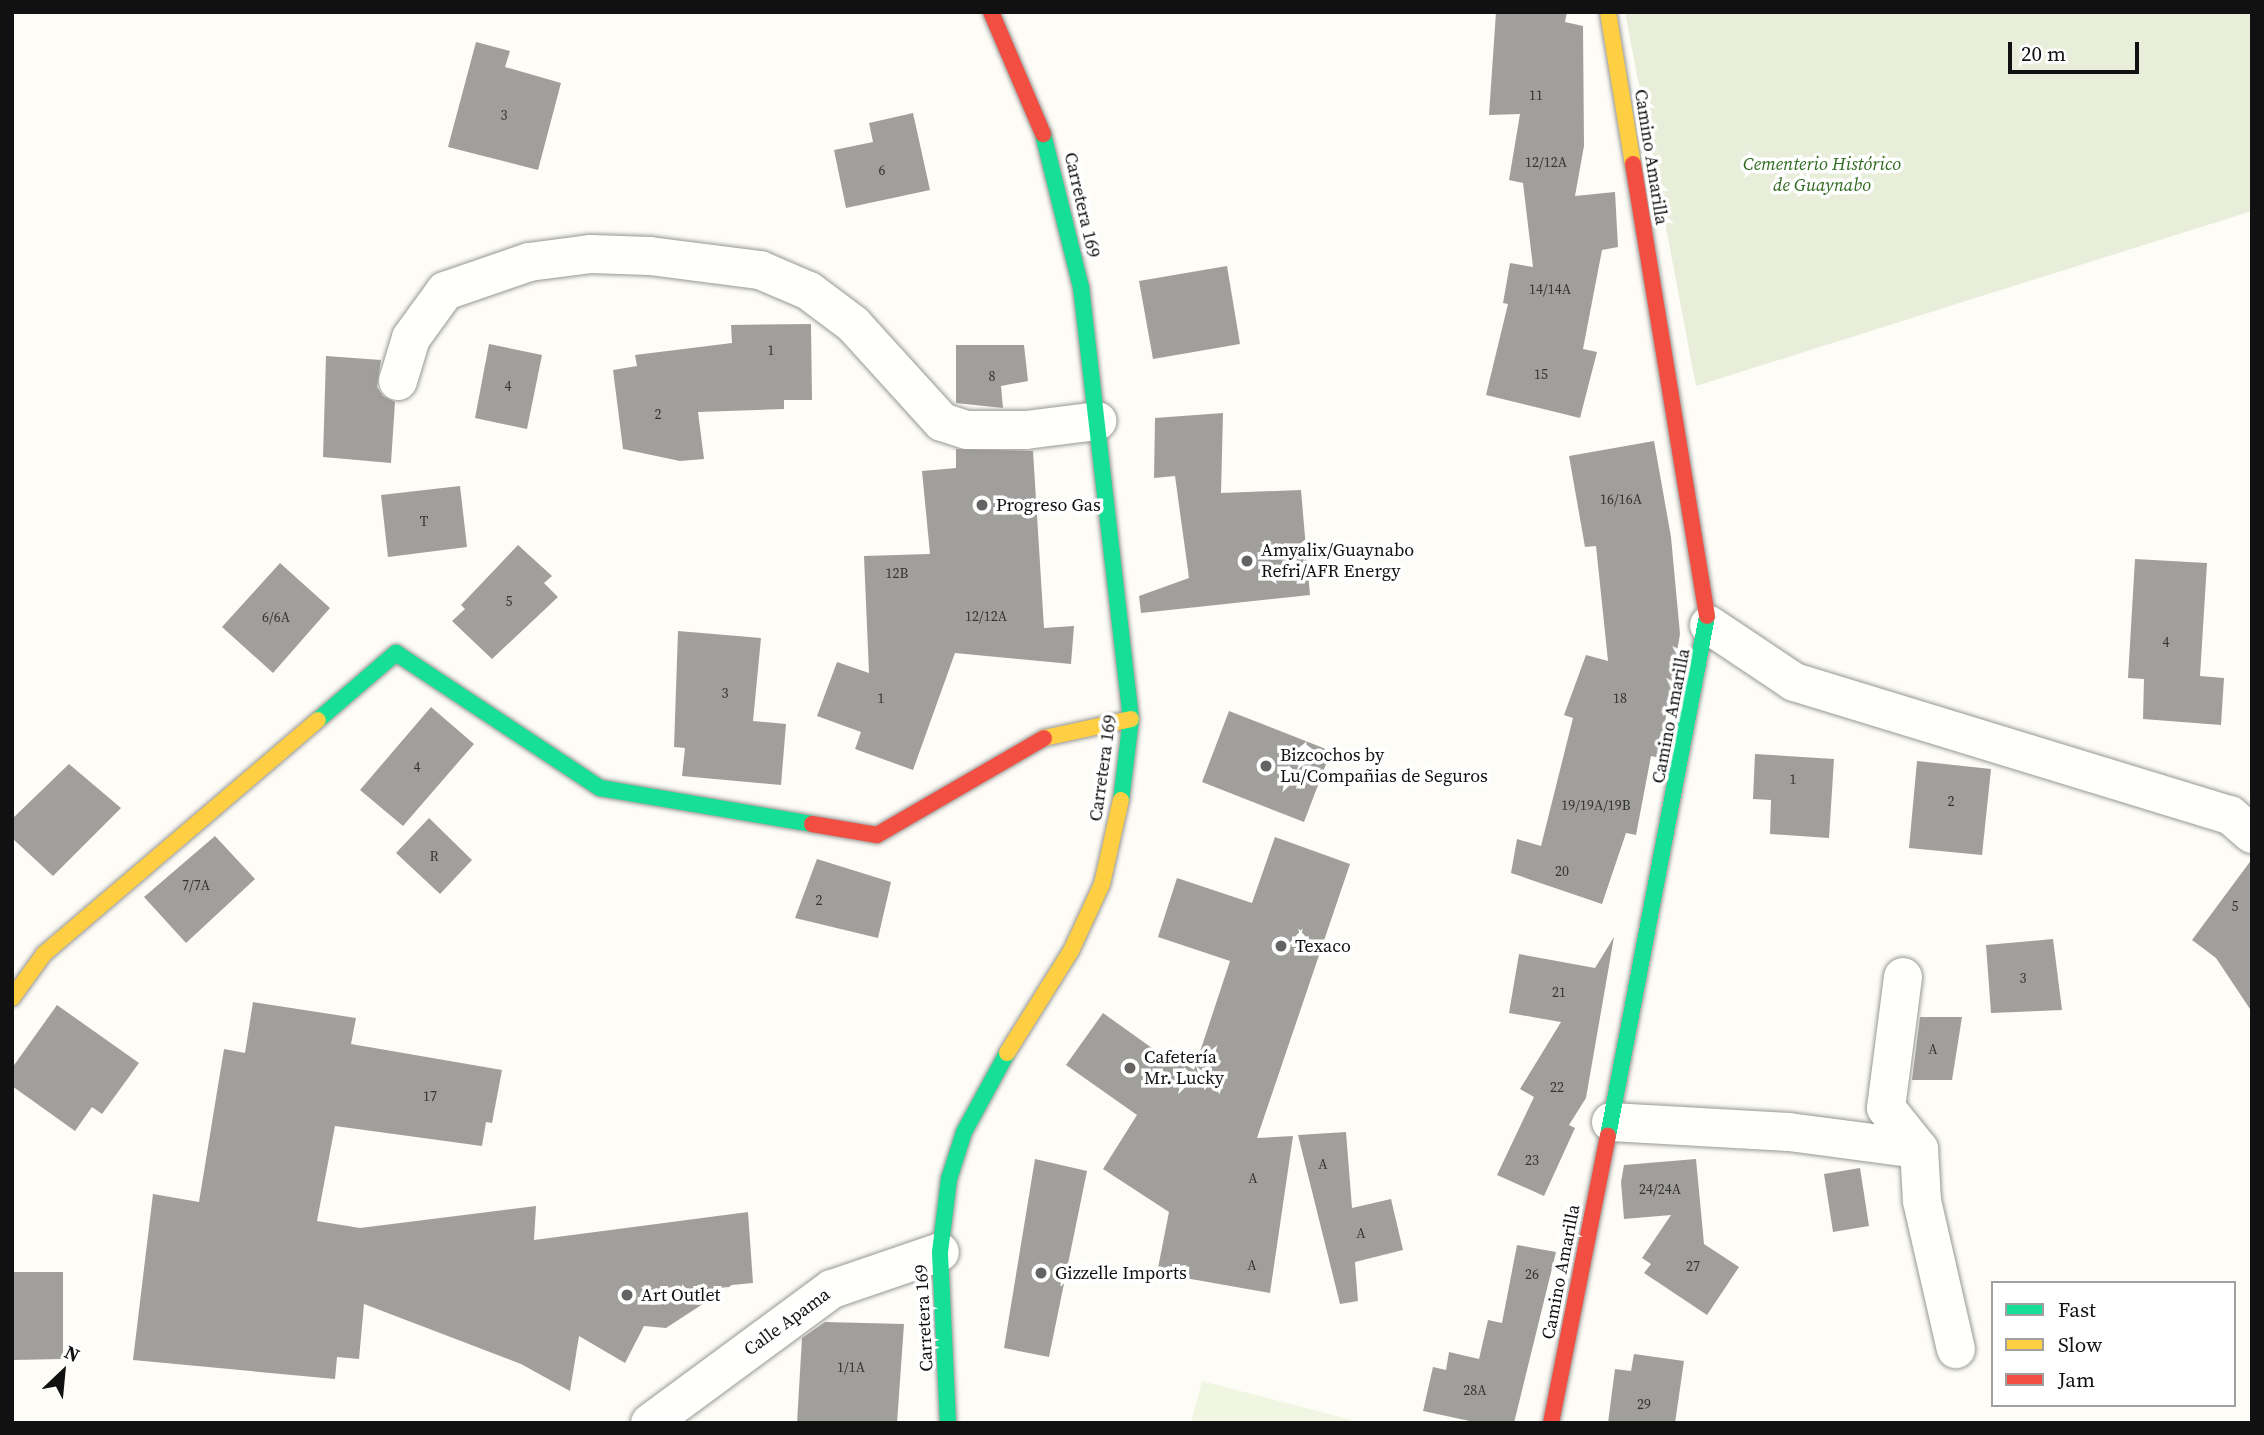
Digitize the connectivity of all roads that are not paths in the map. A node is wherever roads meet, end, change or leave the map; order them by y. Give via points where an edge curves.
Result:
1 (991, 12) edge
2 (1608, 12) edge
3 (398, 381) dead end
4 (1097, 421) junction
5 (1709, 625) junction
6 (1131, 719) junction
7 (2252, 834) edge
8 (1903, 977) dead end
9 (12, 998) edge
10 (1611, 1122) junction
11 (1919, 1150) junction
12 (940, 1252) junction
13 (1956, 1349) dead end
14 (650, 1423) edge
15 (948, 1423) edge
16 (1551, 1423) edge

1 - 4 street, Carretera 169 via 1047,143 1081,287
2 - 5 street, Camino Amarilla
3 - 4 street via 411,338 445,291 529,262 591,254 650,256 760,270 809,291 853,324 942,422 967,430 1027,430
4 - 6 street, Carretera 169
5 - 7 street via 1794,682 2230,815
5 - 10 street, Camino Amarilla
6 - 9 street via 1049,735 877,835 600,788 396,653 44,954
6 - 12 street, Carretera 169 via 1122,798 1102,884 1071,951 995,1071 964,1132 949,1180
8 - 11 street via 1886,1108
10 - 11 street via 1789,1132
10 - 16 street, Camino Amarilla
11 - 13 street via 1922,1201
12 - 14 street, Calle Apama via 832,1289
12 - 15 street, Carretera 169

